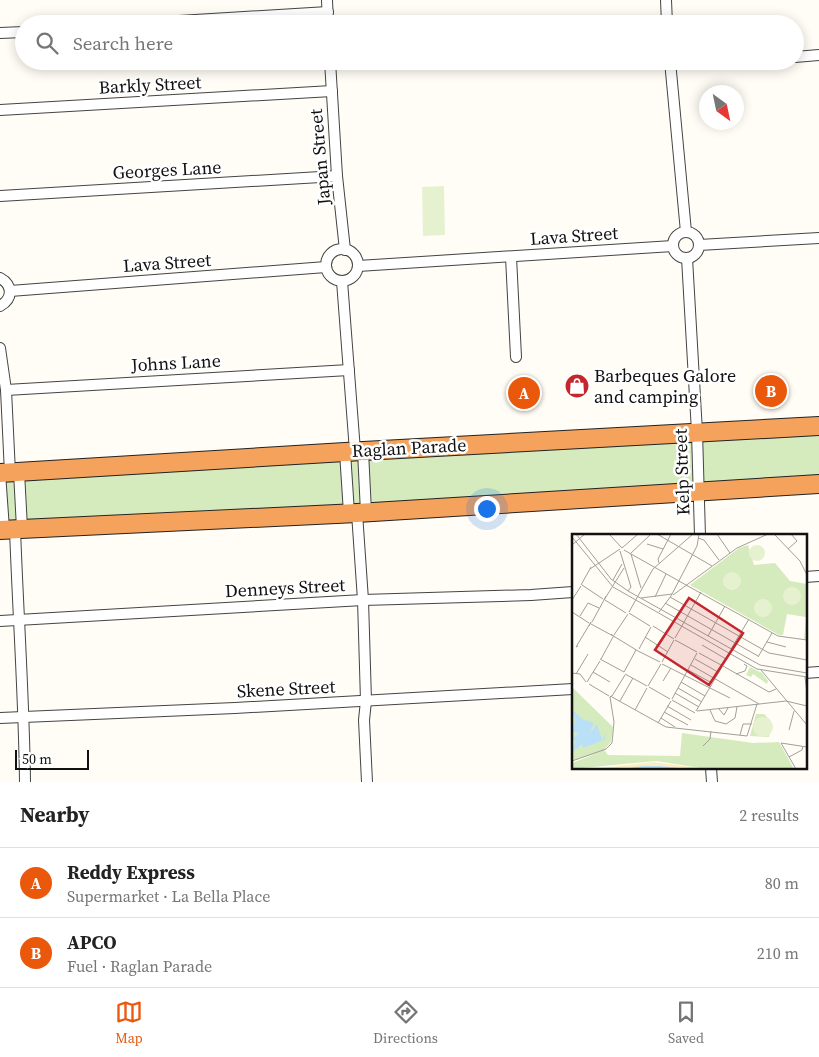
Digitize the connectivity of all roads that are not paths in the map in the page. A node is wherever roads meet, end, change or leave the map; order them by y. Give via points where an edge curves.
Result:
1 (327, 0) edge
2 (666, 0) edge
3 (328, 12) joint
4 (278, 15) edge
5 (667, 15) edge
6 (15, 32) edge
7 (0, 33) edge
8 (819, 55) edge
9 (804, 56) edge
10 (331, 70) edge
11 (671, 70) edge
12 (332, 91) junction
13 (0, 110) edge
14 (337, 176) junction
15 (0, 196) edge
16 (686, 232) junction
17 (819, 238) edge
18 (699, 244) junction
19 (673, 246) junction
20 (346, 250) junction
21 (511, 256) junction
22 (687, 258) junction
23 (358, 266) junction
24 (326, 267) junction
25 (0, 278) edge
26 (342, 281) junction
27 (10, 291) junction
28 (0, 306) edge
29 (0, 348) edge
30 (516, 357) dead end
31 (349, 370) junction
32 (6, 390) junction
33 (819, 426) edge
34 (697, 432) junction
35 (4, 443) edge
36 (354, 451) junction
37 (8, 473) edge
38 (819, 484) edge
39 (700, 492) junction
40 (357, 513) junction
41 (10, 529) edge
42 (700, 534) edge
43 (819, 576) edge
44 (806, 577) edge
45 (572, 592) edge
46 (363, 600) junction
47 (18, 620) junction
48 (0, 621) edge
49 (819, 672) edge
50 (806, 673) edge
51 (572, 689) edge
52 (366, 701) junction
53 (24, 716) junction
54 (0, 718) edge
55 (25, 782) edge
56 (368, 782) edge

1 - 3 street
2 - 5 street
3 - 4 street
6 - 7 street
8 - 9 street
10 - 12 street, Japan Street
11 - 16 street
12 - 13 street, Barkly Street
12 - 14 street, Japan Street
14 - 15 street, Georges Lane
14 - 20 street, Japan Street
16 - 18 street via 694,234
16 - 19 street via 675,238
17 - 18 street
18 - 22 street via 694,255
19 - 21 street, Lava Street
19 - 22 street via 675,252
20 - 23 street via 354,254
20 - 24 street via 333,252
21 - 23 street, Lava Street
21 - 30 street
22 - 34 street, Kelp Street
23 - 26 street via 352,278
24 - 26 street via 331,277
24 - 27 street, Lava Street
25 - 27 street via 6,281
26 - 31 street
27 - 28 street via 7,302
29 - 32 street
31 - 32 street, Johns Lane
31 - 36 street
32 - 35 street
33 - 34 highway, Raglan Parade
34 - 36 highway, Raglan Parade
34 - 39 street, Kelp Street
35 - 37 street
36 - 37 highway, Raglan Parade
36 - 40 street
36 - 40 street
37 - 41 street
37 - 41 street
38 - 39 highway
39 - 40 highway
39 - 42 street, Kelp Street
40 - 41 highway
40 - 46 street
41 - 47 street
43 - 44 street
45 - 46 street, Denneys Street
46 - 47 street, Denneys Street
46 - 52 street
47 - 48 street, Denneys Street
47 - 53 street
49 - 50 street
51 - 52 street, Skene Street
52 - 53 street, Skene Street
52 - 56 street
53 - 54 street, Skene Street
53 - 55 street

